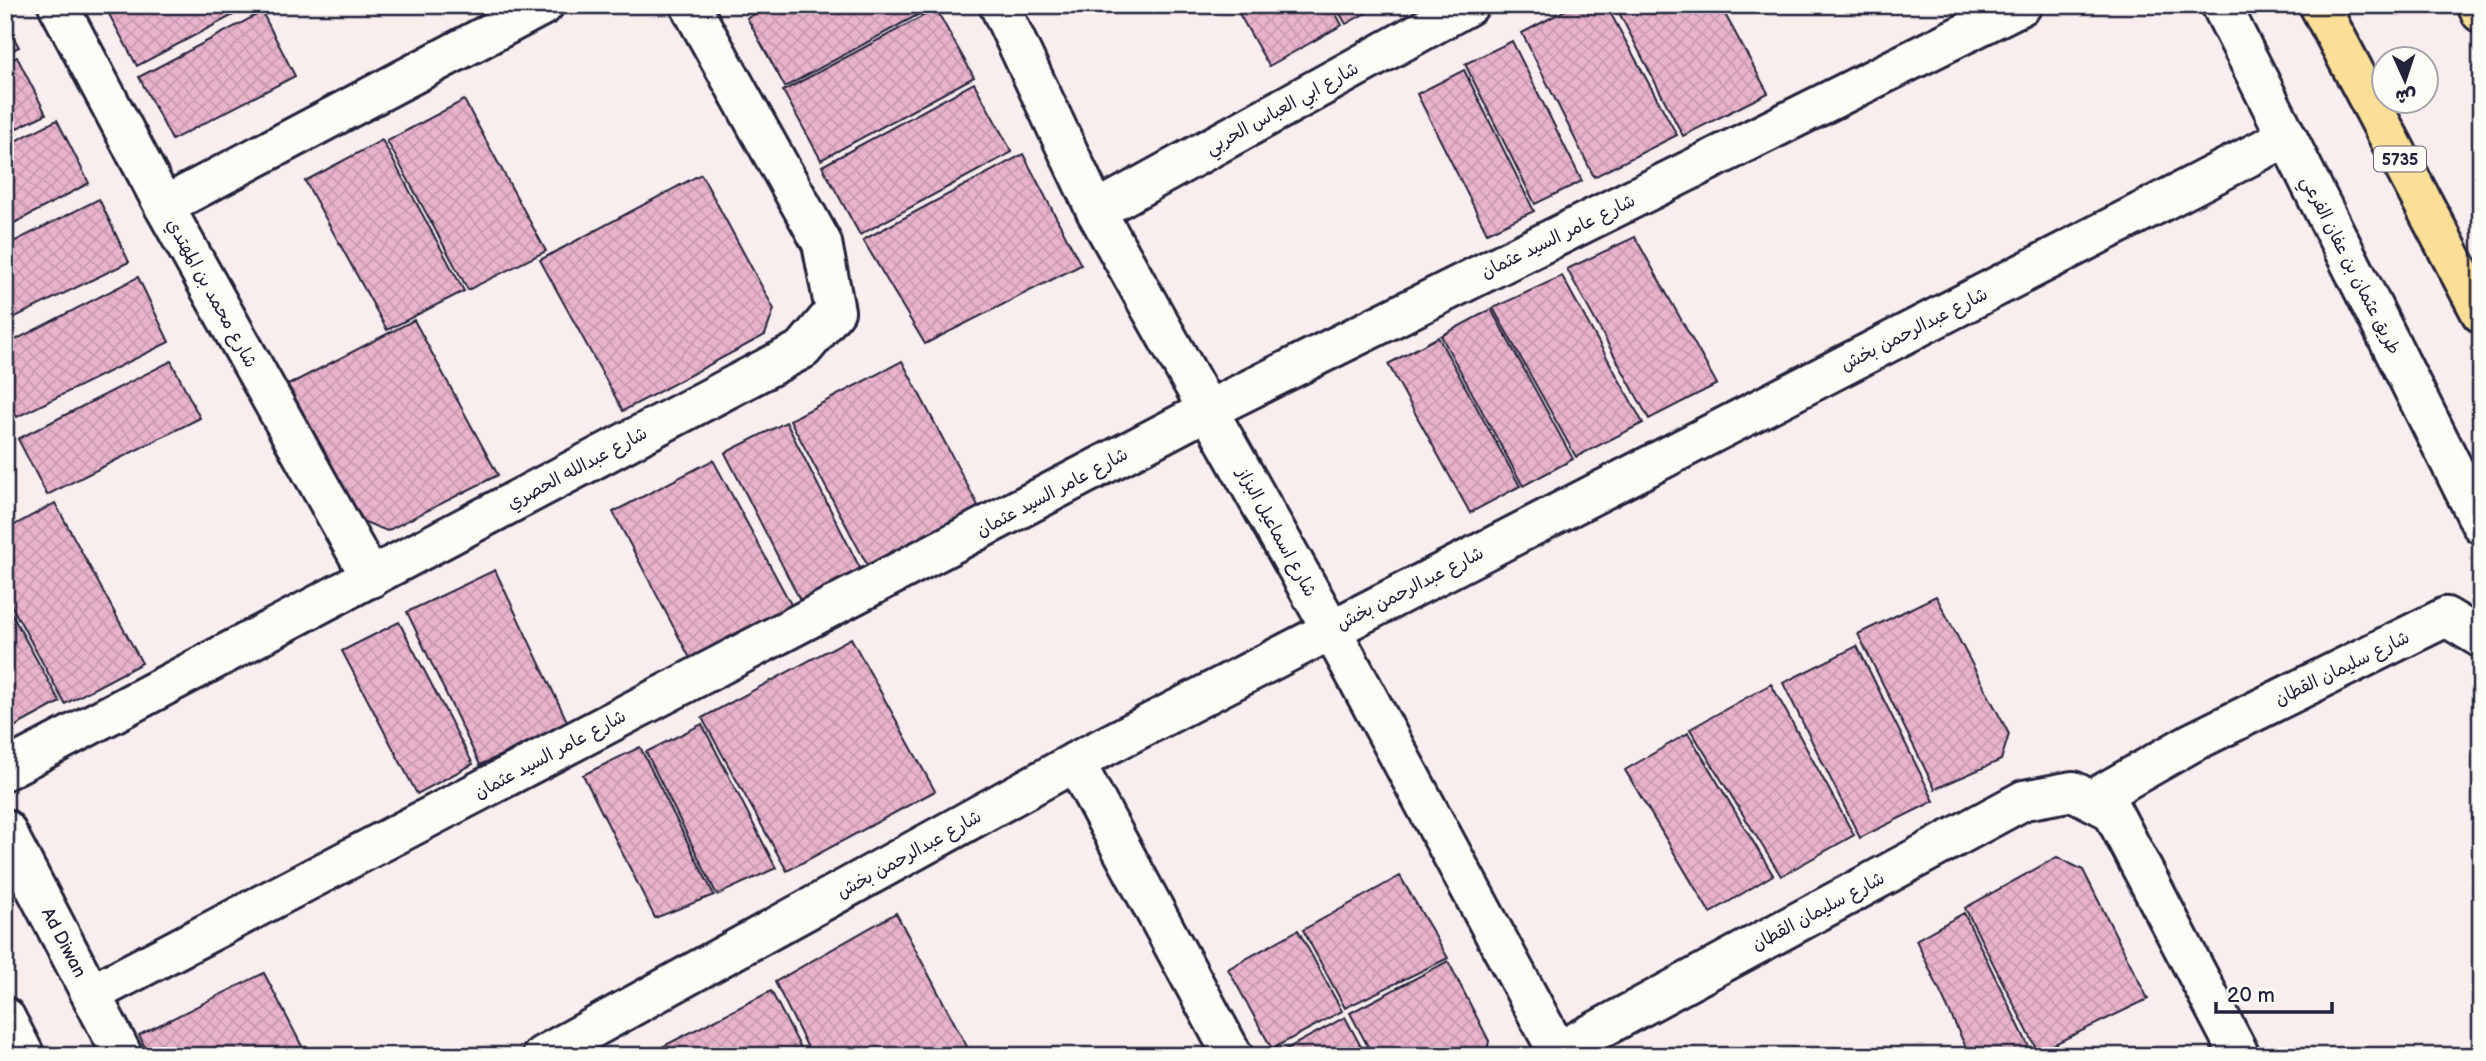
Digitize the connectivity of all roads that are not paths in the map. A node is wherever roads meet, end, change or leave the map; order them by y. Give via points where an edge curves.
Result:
1 (58, 5) edge
2 (544, 5) edge
3 (690, 5) edge
4 (999, 5) edge
5 (1469, 5) edge
6 (2022, 5) edge
7 (2221, 5) edge
8 (2319, 5) edge
9 (2477, 5) edge
10 (2481, 13) edge
11 (2287, 137) junction
12 (164, 206) junction
13 (1096, 211) junction
14 (2481, 313) edge
15 (1208, 410) junction
16 (2481, 524) edge
17 (371, 578) junction
18 (1331, 629) junction
19 (2481, 638) edge
20 (1075, 762) junction
21 (5, 770) edge
22 (2091, 800) junction
23 (5, 829) edge
24 (91, 994) junction
25 (5, 1017) edge
26 (599, 1043) edge
27 (21, 1054) edge
28 (1556, 1054) edge
29 (123, 1056) edge
30 (542, 1056) edge
31 (1233, 1056) edge
32 (2240, 1056) edge

1 - 12 street, شارع محمد بن المهتدي
2 - 12 street
3 - 17 street, شارع عبدالله الحصري via 822,243 835,311 803,349
4 - 13 street, شارع اسماعيل البزاز
5 - 13 street, شارع ابي العباس الحربي
6 - 15 street, شارع عامر السيد عثمان
7 - 11 street, طريق عثمان بن عفان الفرعي
8 - 14 main road, 5735
9 - 10 main road
11 - 16 street, طريق عثمان بن عفان الفرعي
11 - 18 street, شارع عبدالرحمن بخش
12 - 17 street, شارع محمد بن المهتدي
13 - 15 street, شارع اسماعيل البزاز
15 - 18 street, شارع اسماعيل البزاز
15 - 24 street, شارع عامر السيد عثمان
17 - 21 street, شارع عبدالله الحصري
18 - 20 street, شارع عبدالرحمن بخش
18 - 28 street, شارع اسماعيل البزاز
19 - 22 street, شارع سليمان القطان via 2446,617 2191,743
20 - 26 street, شارع عبدالرحمن بخش
20 - 31 street
22 - 28 street, شارع سليمان القطان via 2073,791 2024,800
22 - 32 street, شارع سليمان القطان via 2112,811
23 - 24 street, Ad Diwan
24 - 29 street, Ad Diwan
25 - 27 street
26 - 30 street, شارع عبدالرحمن بخش

